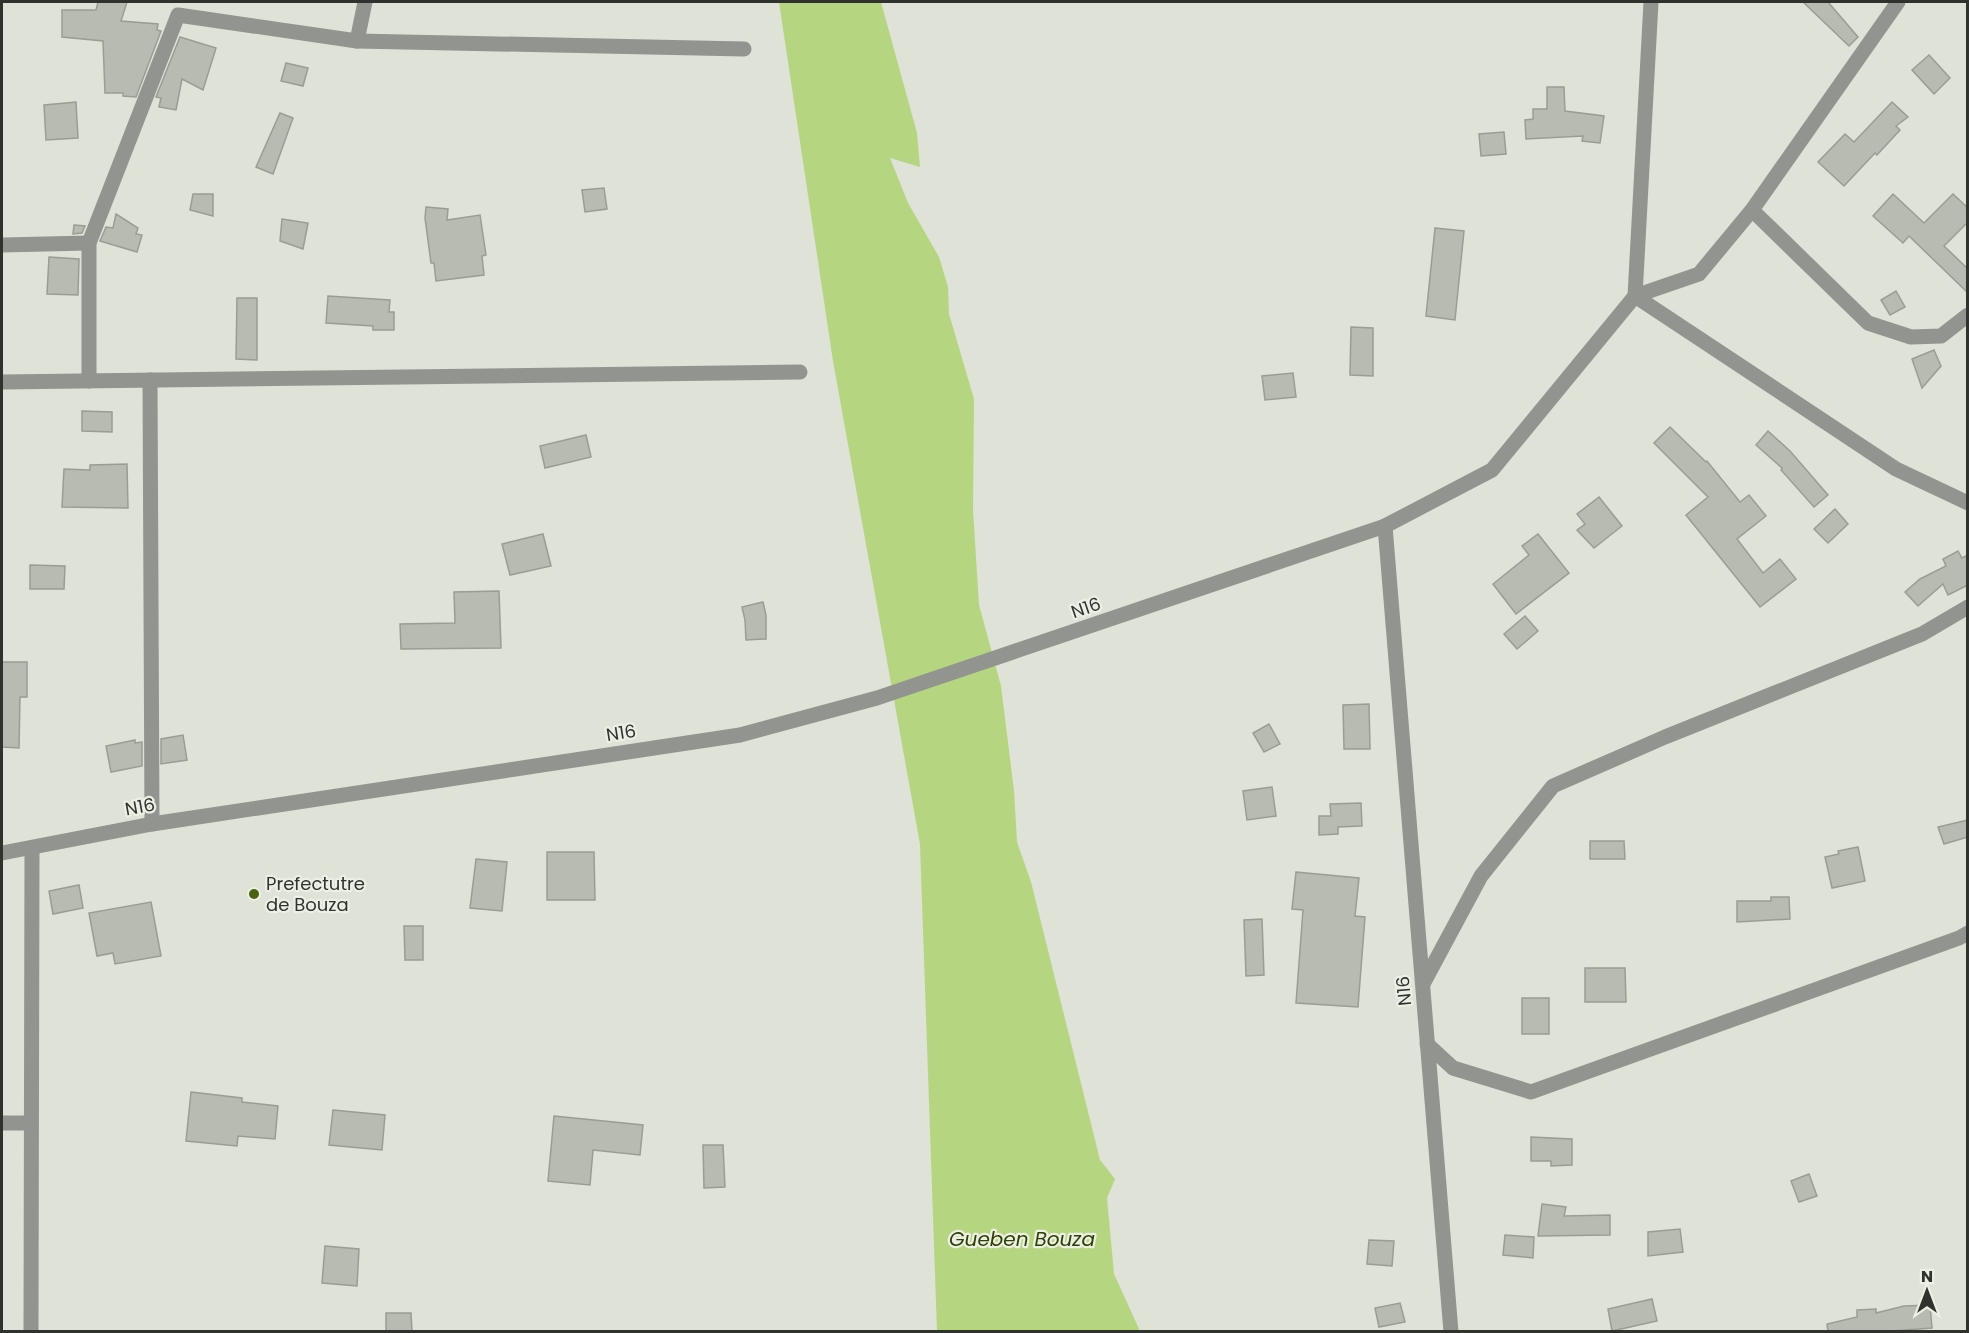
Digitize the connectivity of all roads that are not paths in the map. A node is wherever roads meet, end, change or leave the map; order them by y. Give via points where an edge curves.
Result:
1 (365, 2) edge
2 (1651, 2) edge
3 (1898, 2) edge
4 (357, 41) junction
5 (744, 49) dead end
6 (1752, 210) junction
7 (89, 243) junction
8 (2, 245) edge
9 (1635, 296) junction
10 (1968, 315) edge
11 (800, 372) dead end
12 (150, 380) junction
13 (89, 381) junction
14 (2, 382) edge
15 (1968, 503) edge
16 (1385, 526) junction
17 (1968, 607) edge
18 (152, 824) junction
19 (32, 848) junction
20 (2, 853) edge
21 (1968, 933) edge
22 (1423, 984) junction
23 (1427, 1044) junction
24 (2, 1123) edge
25 (31, 1123) junction
26 (31, 1332) edge
27 (1451, 1332) edge

1 - 4 street
2 - 9 street
3 - 6 street
4 - 5 street
4 - 7 street via 178,15
6 - 9 street via 1699,274
6 - 10 street via 1868,323 1911,337 1941,336
7 - 8 street
7 - 13 street
9 - 15 street via 1896,469
9 - 16 street via 1492,470
11 - 12 street
12 - 13 street
12 - 18 street
13 - 14 street
16 - 18 street, N16 via 877,698 740,735
16 - 22 street, N16
17 - 22 street via 1922,634 1552,786 1481,876
18 - 19 street, N16
19 - 20 street, N16
19 - 25 street
21 - 23 street via 1531,1092 1453,1068
22 - 23 street, N16
23 - 27 street, N16
24 - 25 street
25 - 26 street

